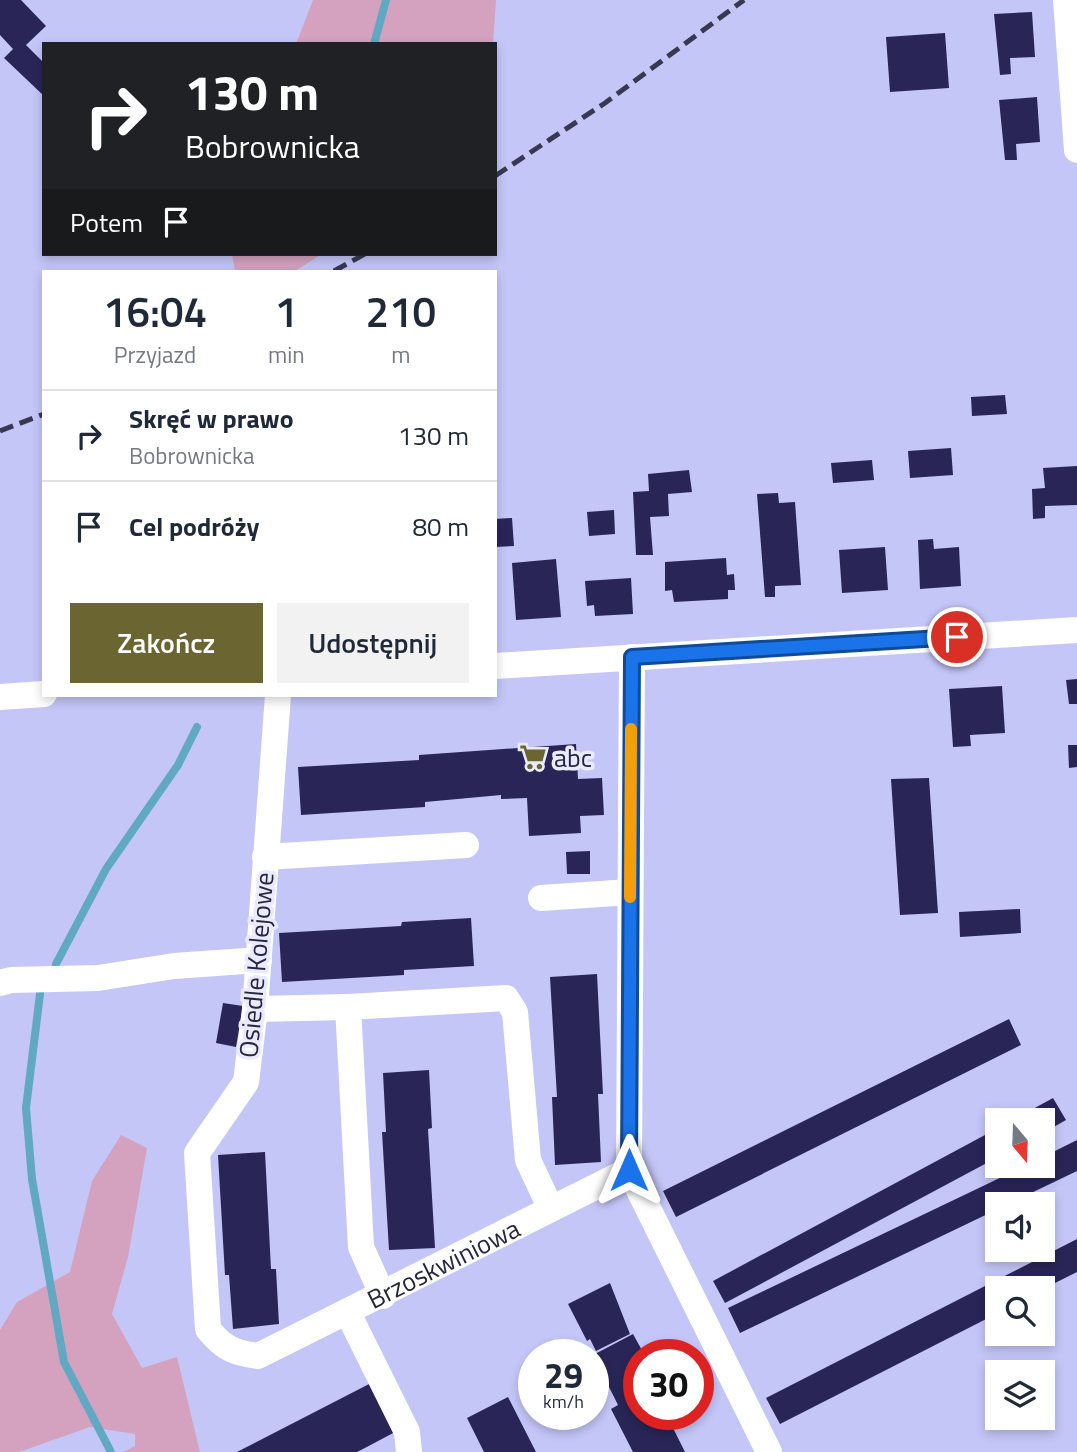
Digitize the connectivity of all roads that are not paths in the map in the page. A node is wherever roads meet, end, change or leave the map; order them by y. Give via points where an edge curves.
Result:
1 (1066, 0) edge
2 (1077, 150) edge
3 (1077, 630) edge
4 (632, 657) junction
5 (497, 666) edge
6 (42, 694) edge
7 (0, 697) edge
8 (278, 697) edge
9 (466, 845) dead end
10 (265, 857) junction
11 (630, 892) junction
12 (541, 898) dead end
13 (259, 960) junction
14 (0, 983) edge
15 (348, 1007) junction
16 (256, 1009) junction
17 (629, 1170) junction
18 (550, 1207) junction
19 (383, 1296) junction
20 (348, 1313) junction
21 (258, 1356) joint
22 (409, 1452) edge
23 (769, 1452) edge

1 - 2 street
3 - 4 street
4 - 5 street
4 - 11 street
6 - 7 street
8 - 10 street, Osiedle Kolejowe
9 - 10 street
10 - 13 street, Osiedle Kolejowe
11 - 12 street
11 - 17 street
13 - 14 street via 98,978
13 - 16 street, Osiedle Kolejowe
15 - 16 street
15 - 18 street via 506,998 515,1012 528,1160
15 - 19 street via 360,1247
16 - 21 street, Osiedle Kolejowe via 246,1082 197,1153 208,1329 234,1353
17 - 18 street, Brzoskwiniowa
17 - 23 street
18 - 19 street, Brzoskwiniowa
19 - 20 street, Brzoskwiniowa
20 - 21 street, Brzoskwiniowa
20 - 22 street via 407,1432

